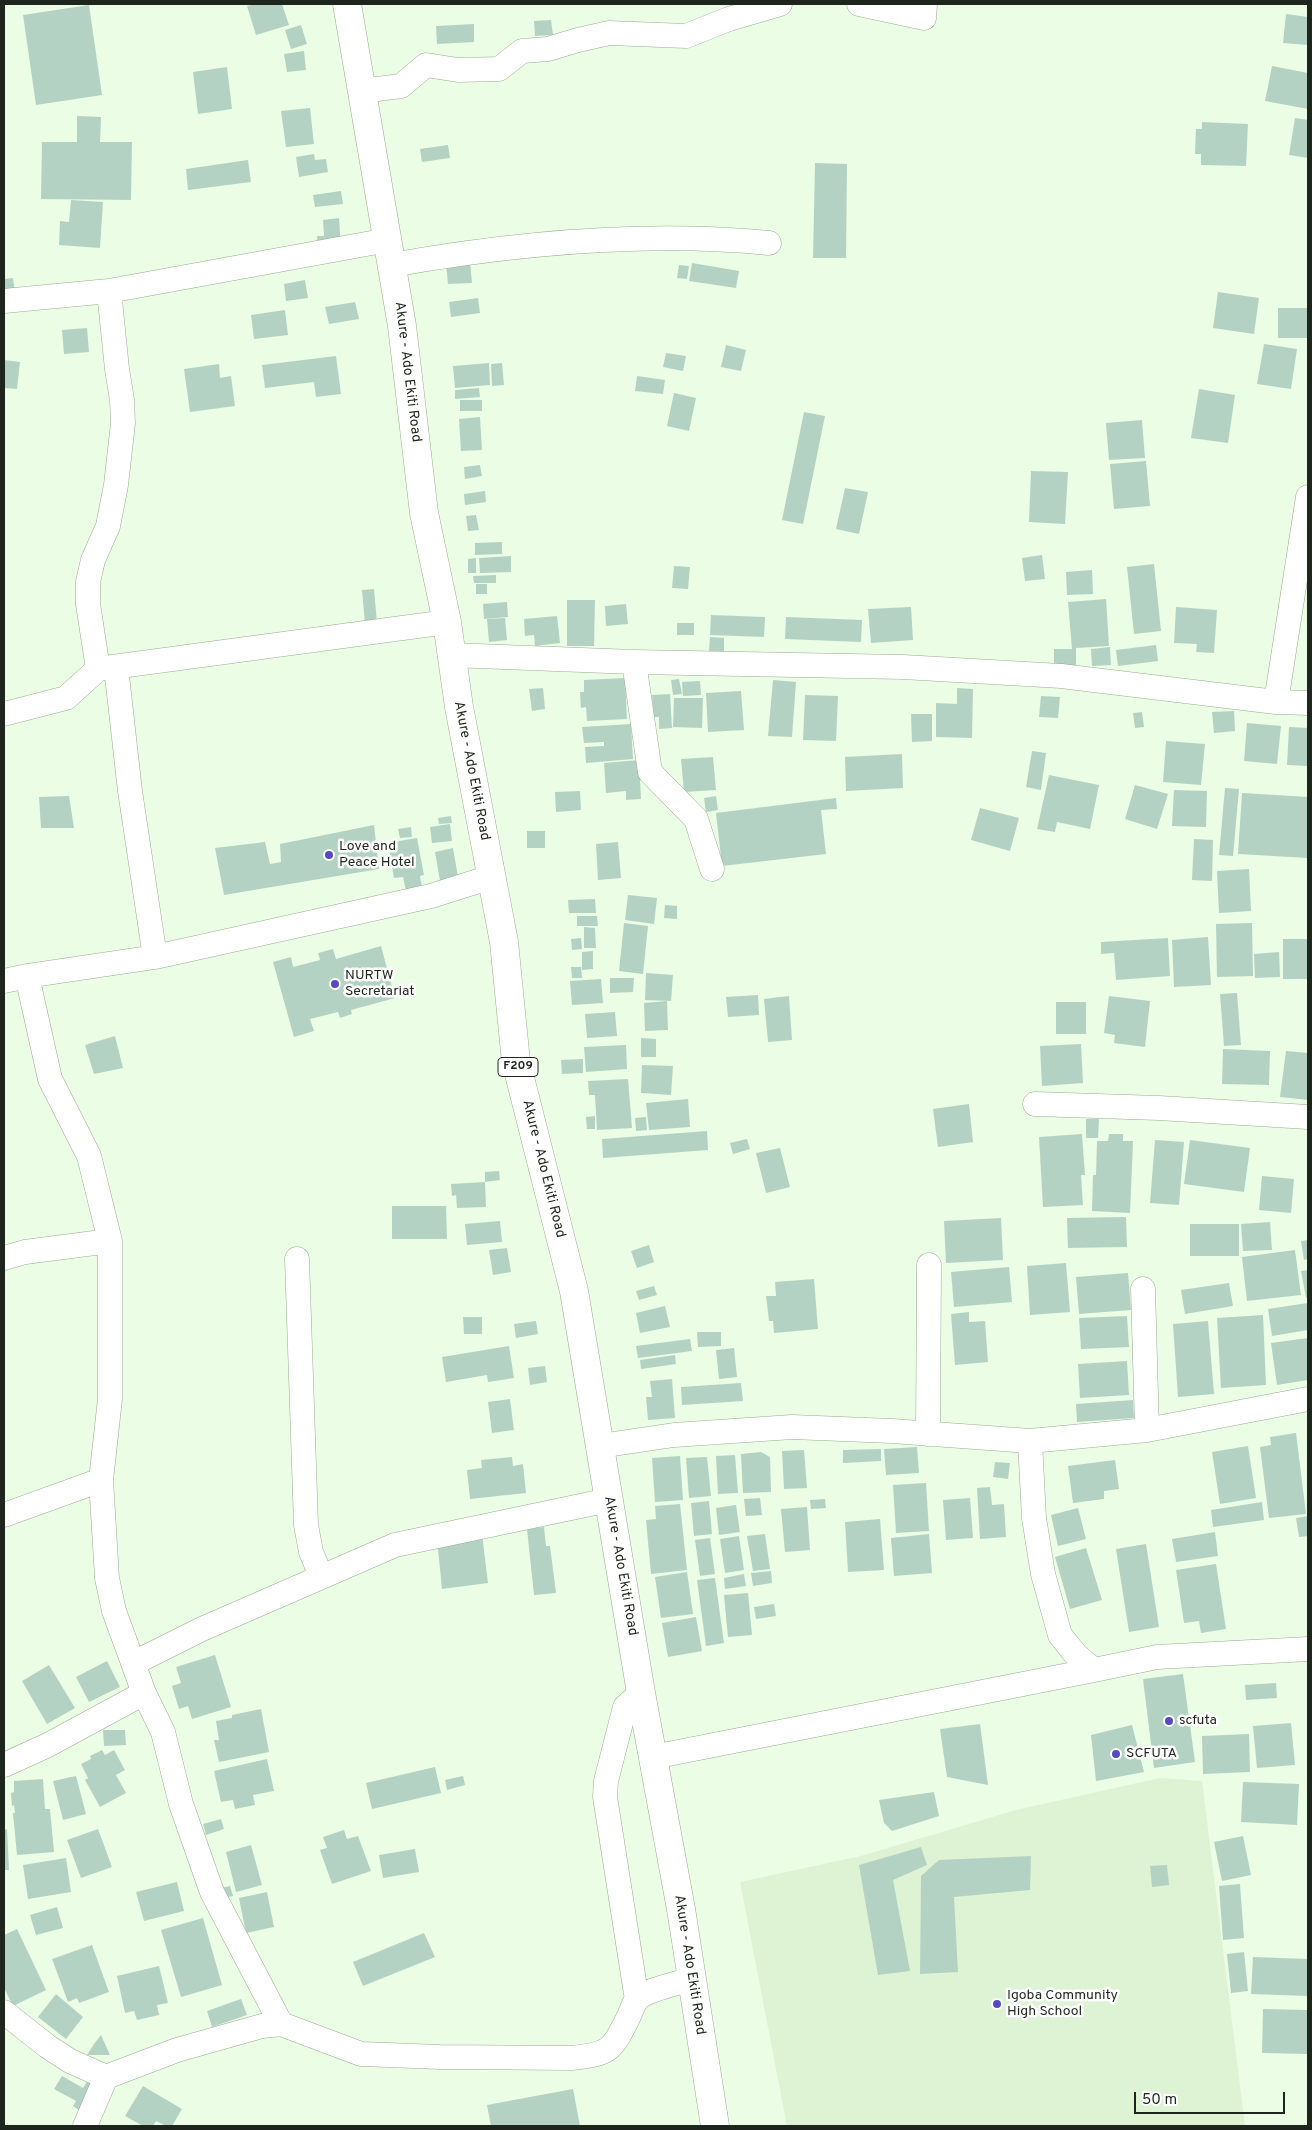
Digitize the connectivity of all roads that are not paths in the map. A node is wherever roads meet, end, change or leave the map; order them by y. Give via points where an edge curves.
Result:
1 (347, 4) edge
2 (780, 4) edge
3 (859, 4) edge
4 (924, 4) edge
5 (361, 91) junction
6 (769, 243) dead end
7 (390, 252) junction
8 (108, 291) junction
9 (4, 301) edge
10 (1308, 497) edge
11 (447, 622) junction
12 (451, 655) junction
13 (634, 662) junction
14 (107, 668) junction
15 (1276, 702) junction
16 (1308, 703) edge
17 (4, 714) edge
18 (712, 869) dead end
19 (491, 877) junction
20 (155, 957) junction
21 (27, 976) junction
22 (4, 981) edge
23 (1035, 1104) dead end
24 (1308, 1117) edge
25 (110, 1241) junction
26 (4, 1258) edge
27 (297, 1258) dead end
28 (929, 1265) dead end
29 (1143, 1289) dead end
30 (1308, 1399) edge
31 (1148, 1430) junction
32 (928, 1434) junction
33 (1030, 1441) junction
34 (600, 1446) junction
35 (101, 1480) junction
36 (609, 1500) junction
37 (4, 1515) edge
38 (321, 1576) junction
39 (1308, 1650) edge
40 (134, 1663) junction
41 (1094, 1670) junction
42 (144, 1693) junction
43 (641, 1693) junction
44 (653, 1758) junction
45 (4, 1765) edge
46 (692, 1979) junction
47 (637, 2000) junction
48 (4, 2012) edge
49 (280, 2024) junction
50 (106, 2076) junction
51 (86, 2126) edge
52 (715, 2126) edge

1 - 5 main road, Akure - Ado Ekiti Road / F209
2 - 5 street via 686,36 609,33 548,49 522,51 499,69 458,70 426,65 401,86
3 - 4 street via 924,18
5 - 7 main road, Akure - Ado Ekiti Road / F209
6 - 7 street via 719,238 636,238 458,253
7 - 8 street
7 - 11 main road, Akure - Ado Ekiti Road / F209 via 424,513
8 - 9 street
8 - 14 street via 123,423 108,526 93,560 88,582 88,604
10 - 15 street
11 - 12 main road, Akure - Ado Ekiti Road / F209
11 - 14 street
12 - 13 street
12 - 19 main road, Akure - Ado Ekiti Road / F209
13 - 15 street via 903,667 1061,676
13 - 18 street via 650,772 696,819
14 - 17 street via 66,698
14 - 20 street via 130,791
15 - 16 street
19 - 20 street via 431,896
19 - 34 main road, Akure - Ado Ekiti Road / F209 via 504,942 516,1062 574,1291
20 - 21 street
21 - 22 street
21 - 25 street via 50,1079 89,1156
23 - 24 street
25 - 26 street via 25,1252
25 - 35 street via 110,1398
27 - 38 street via 306,1525 310,1552
28 - 32 street
29 - 31 street
30 - 31 street
31 - 33 street
32 - 33 street
32 - 34 street via 792,1427 674,1435
33 - 41 street via 1034,1518 1060,1635
34 - 36 main road, Akure - Ado Ekiti Road / F209
35 - 37 street
35 - 40 street via 107,1578 114,1611
36 - 38 street via 395,1545
36 - 43 main road, Akure - Ado Ekiti Road / F209
38 - 40 street
39 - 41 street via 1157,1658
40 - 42 street
41 - 44 street
42 - 45 street
42 - 49 street via 163,1732 181,1804 212,1892
43 - 44 main road, Akure - Ado Ekiti Road / F209
43 - 47 street via 625,1707 606,1780 605,1798
44 - 46 main road, Akure - Ado Ekiti Road / F209
46 - 47 street via 649,1992
46 - 52 main road, Akure - Ado Ekiti Road / F209
47 - 49 street via 616,2043 608,2051 572,2058 361,2054
48 - 50 street via 70,2061
49 - 50 street via 177,2050
50 - 51 street

